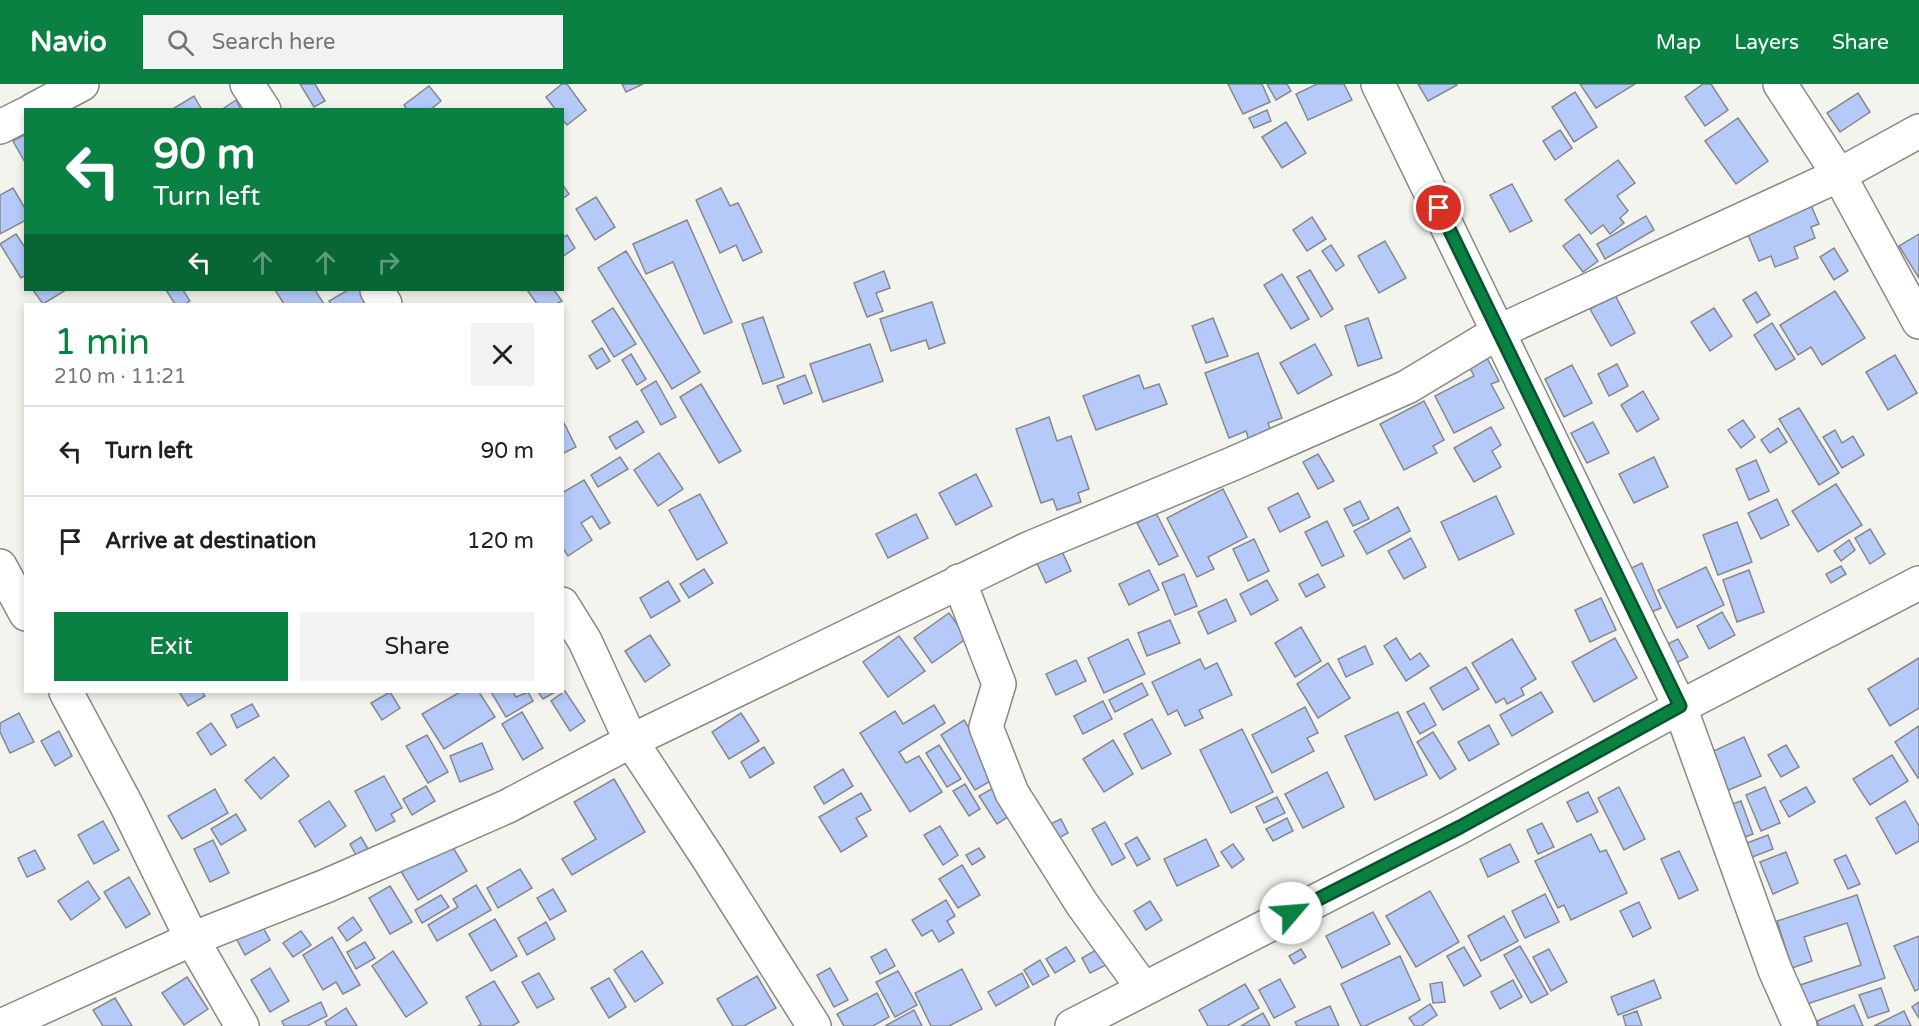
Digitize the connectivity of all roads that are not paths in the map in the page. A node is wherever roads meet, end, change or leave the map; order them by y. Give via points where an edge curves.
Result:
1 (82, 84) edge
2 (247, 84) edge
3 (1378, 84) edge
4 (1780, 84) edge
5 (37, 108) edge
6 (263, 108) edge
7 (24, 115) edge
8 (0, 127) edge
9 (1919, 131) edge
10 (1839, 175) junction
11 (1919, 322) edge
12 (1500, 331) junction
13 (0, 566) edge
14 (959, 581) junction
15 (1919, 583) edge
16 (564, 607) edge
17 (24, 610) edge
18 (67, 693) edge
19 (1680, 706) junction
20 (631, 741) junction
21 (192, 939) junction
22 (1143, 988) junction
23 (1, 1026) edge
24 (242, 1026) edge
25 (814, 1026) edge
26 (1072, 1026) edge
27 (1800, 1026) edge

1 - 5 street
2 - 6 street
3 - 12 street
4 - 10 street
7 - 8 street
9 - 10 street
10 - 11 street
10 - 12 street
12 - 14 street via 1407,387
12 - 19 street
13 - 17 street
14 - 20 street
14 - 22 street via 999,684 986,727 1012,793
15 - 19 street
16 - 20 street via 585,641
18 - 21 street
19 - 22 street via 1460,827
19 - 27 street via 1775,970
20 - 21 street via 508,806 326,886
20 - 25 street
21 - 23 street
21 - 24 street
22 - 26 street

